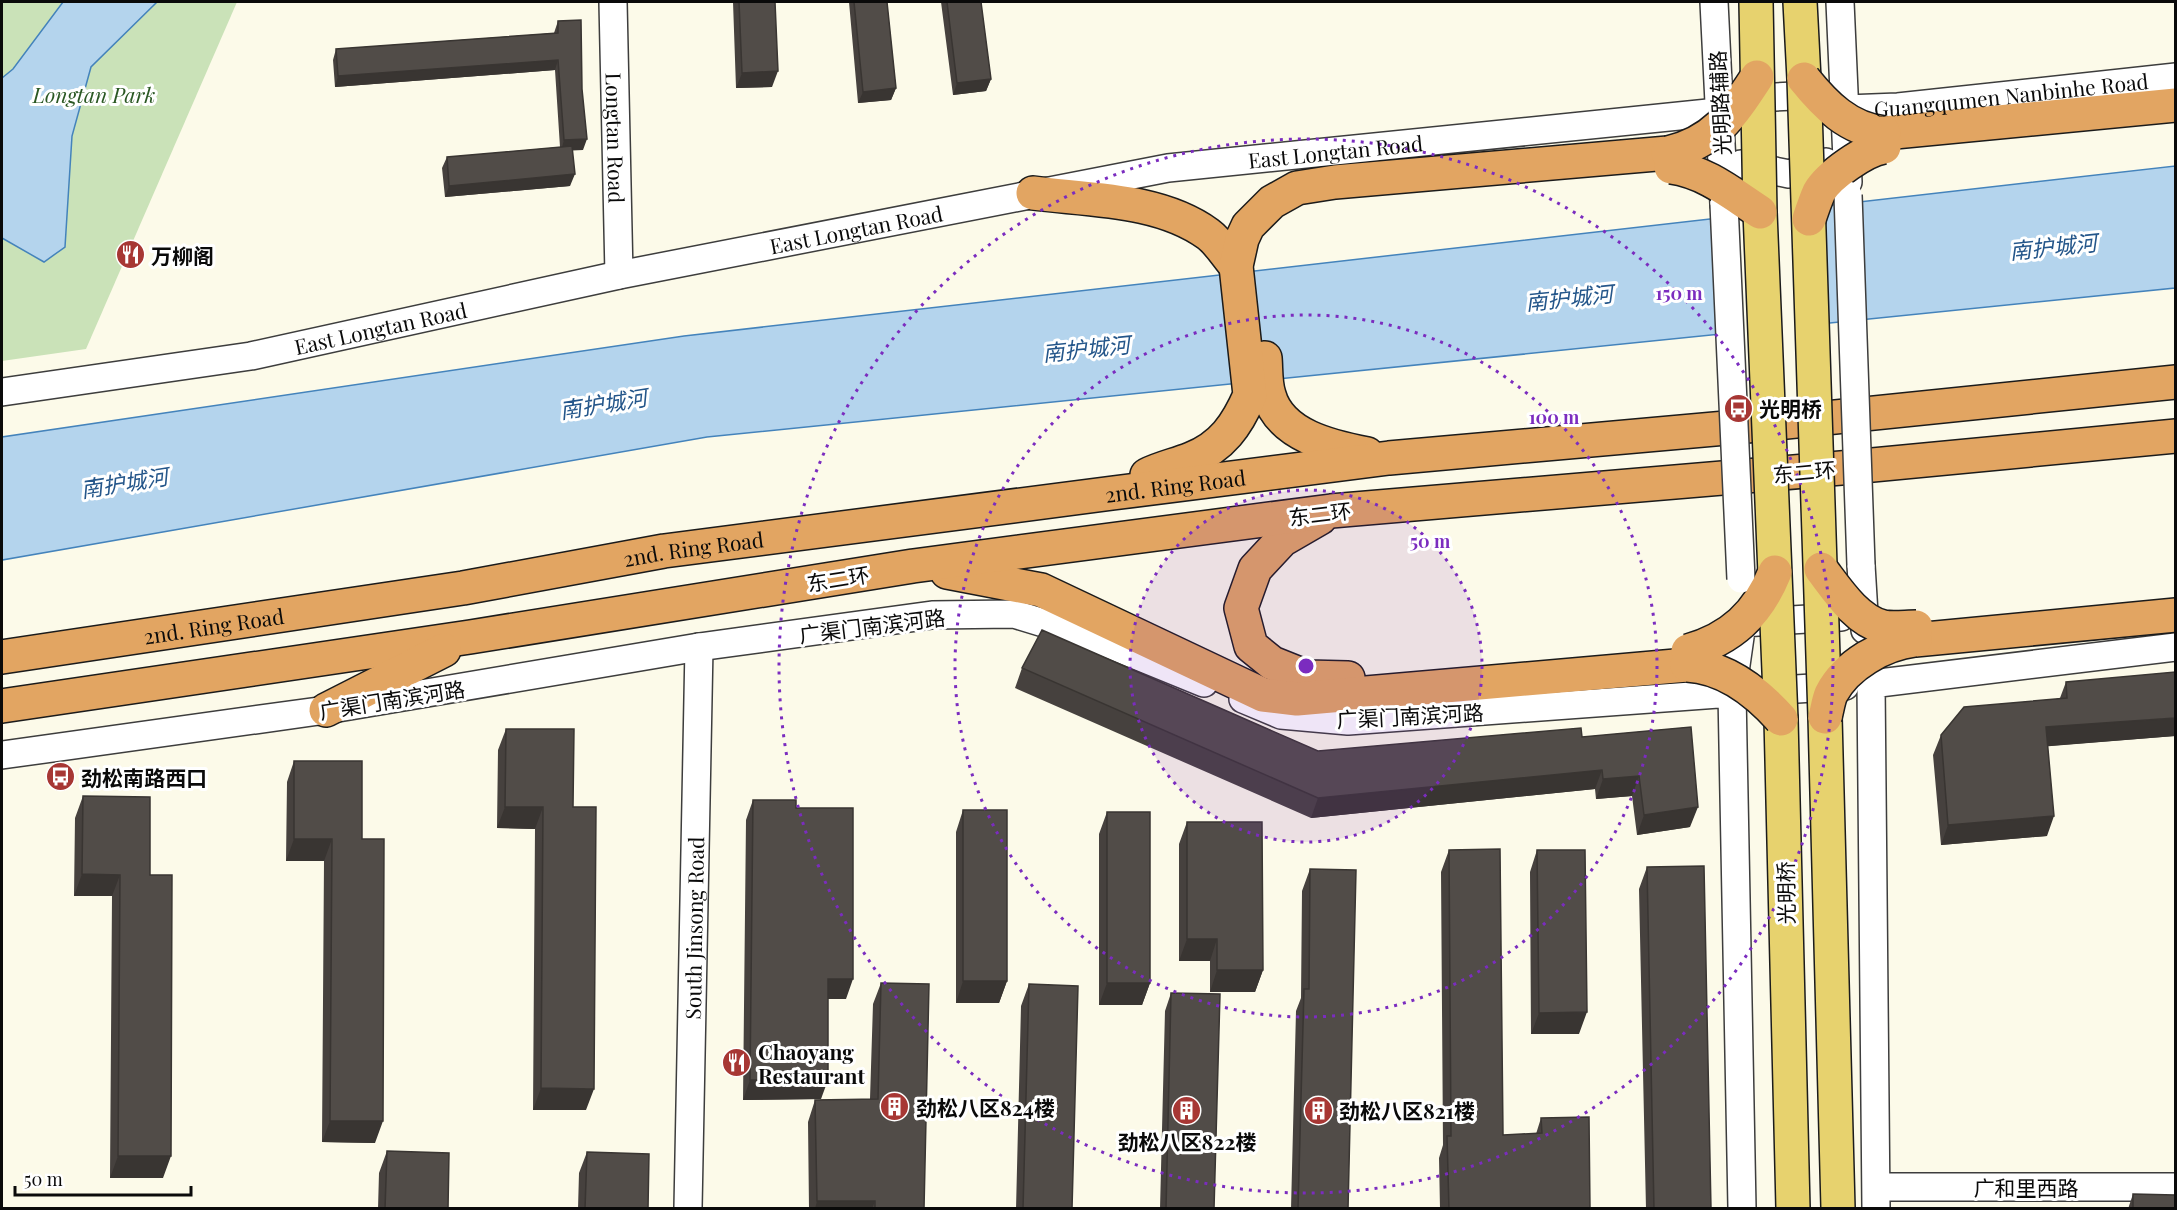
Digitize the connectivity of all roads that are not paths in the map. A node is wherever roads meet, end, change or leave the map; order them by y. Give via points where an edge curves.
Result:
1 (613, 2) edge
2 (1714, 2) edge
3 (1756, 2) edge
4 (1800, 2) edge
5 (1840, 2) edge
6 (1757, 77) junction
7 (2175, 77) edge
8 (1804, 79) junction
9 (2175, 105) edge
10 (1846, 109) junction
11 (1718, 112) junction
12 (2175, 120) edge
13 (1884, 140) junction
14 (1848, 145) junction
15 (1721, 149) junction
16 (1669, 160) junction
17 (1033, 193) junction
18 (1760, 212) junction
19 (1809, 219) junction
20 (1246, 266) junction
21 (620, 274) junction
22 (2175, 382) edge
23 (2, 392) edge
24 (1259, 395) junction
25 (2175, 436) edge
26 (1389, 458) junction
27 (1113, 493) junction
28 (1331, 511) junction
29 (913, 566) junction
30 (1821, 569) junction
31 (1775, 572) junction
32 (2175, 603) edge
33 (2175, 615) edge
34 (1863, 616) junction
35 (1742, 623) junction
36 (1916, 633) junction
37 (470, 636) junction
38 (699, 647) junction
39 (2175, 647) edge
40 (2, 657) edge
41 (1687, 658) junction
42 (1871, 684) junction
43 (1732, 693) junction
44 (2, 706) edge
45 (326, 710) junction
46 (1825, 717) junction
47 (1781, 719) junction
48 (2, 755) edge
49 (2175, 1187) edge
50 (1877, 1198) edge
51 (688, 1209) edge
52 (1743, 1209) edge
53 (1793, 1209) edge
54 (1838, 1209) edge

1 - 21 street, Longtan Road
2 - 11 street, 光明路辅路
3 - 6 main road, 光明桥, bridge
4 - 8 main road
5 - 10 street
6 - 16 highway, bridge via 1726,122
6 - 18 main road, 光明桥, bridge
7 - 10 street, Guangqumen Nanbinhe Road via 1898,107
8 - 13 highway, bridge via 1840,117
8 - 19 main road, bridge
9 - 13 highway
10 - 11 street via 1827,97 1794,96 1737,99
10 - 14 street
11 - 15 street, 光明路辅路
11 - 17 street, East Longtan Road via 1168,168
12 - 13 highway
13 - 19 highway, bridge via 1820,190
14 - 15 street via 1825,163 1789,174 1743,165
14 - 34 street, bridge
15 - 35 street, 光明路辅路, bridge
16 - 18 highway, bridge via 1713,180
16 - 20 highway via 1321,202 1292,214 1271,231
17 - 20 highway via 1130,204 1186,220
17 - 21 street, East Longtan Road
18 - 31 main road, 光明桥, bridge
19 - 30 main road, bridge
20 - 24 highway
21 - 23 street, East Longtan Road via 251,356
22 - 26 highway
24 - 26 highway via 1292,428 1311,439
24 - 27 highway via 1216,447
25 - 28 highway, 东二环
26 - 27 highway, 2nd. Ring Road
27 - 40 highway, 2nd. Ring Road via 664,550 463,588
28 - 29 highway, 东二环
28 - 41 highway via 1282,540 1255,569 1241,608 1251,646 1272,663 1307,676 1353,678
29 - 37 highway, 东二环
29 - 41 highway via 1041,590 1263,694 1297,699
30 - 36 highway, bridge via 1845,600 1870,621
30 - 46 main road, bridge
31 - 41 highway, bridge via 1765,597 1749,615 1713,644
31 - 47 main road, 光明桥, bridge
32 - 36 highway
33 - 36 highway
34 - 35 street
34 - 42 street
35 - 43 street
36 - 46 highway, bridge via 1850,669 1830,695
37 - 44 highway
37 - 45 highway
38 - 43 street, 广渠门南滨河路 via 933,615 1014,614 1096,639 1281,715 1348,721
38 - 45 street, 广渠门南滨河路
38 - 51 street, South Jinsong Road
39 - 42 street, 广渠门南滨河路
41 - 47 highway, bridge via 1741,684
42 - 43 street, 广渠门南滨河路
42 - 50 street
43 - 52 street
45 - 48 street, 广渠门南滨河路
46 - 54 main road
47 - 53 main road, 光明桥
49 - 50 street, 广和里西路

